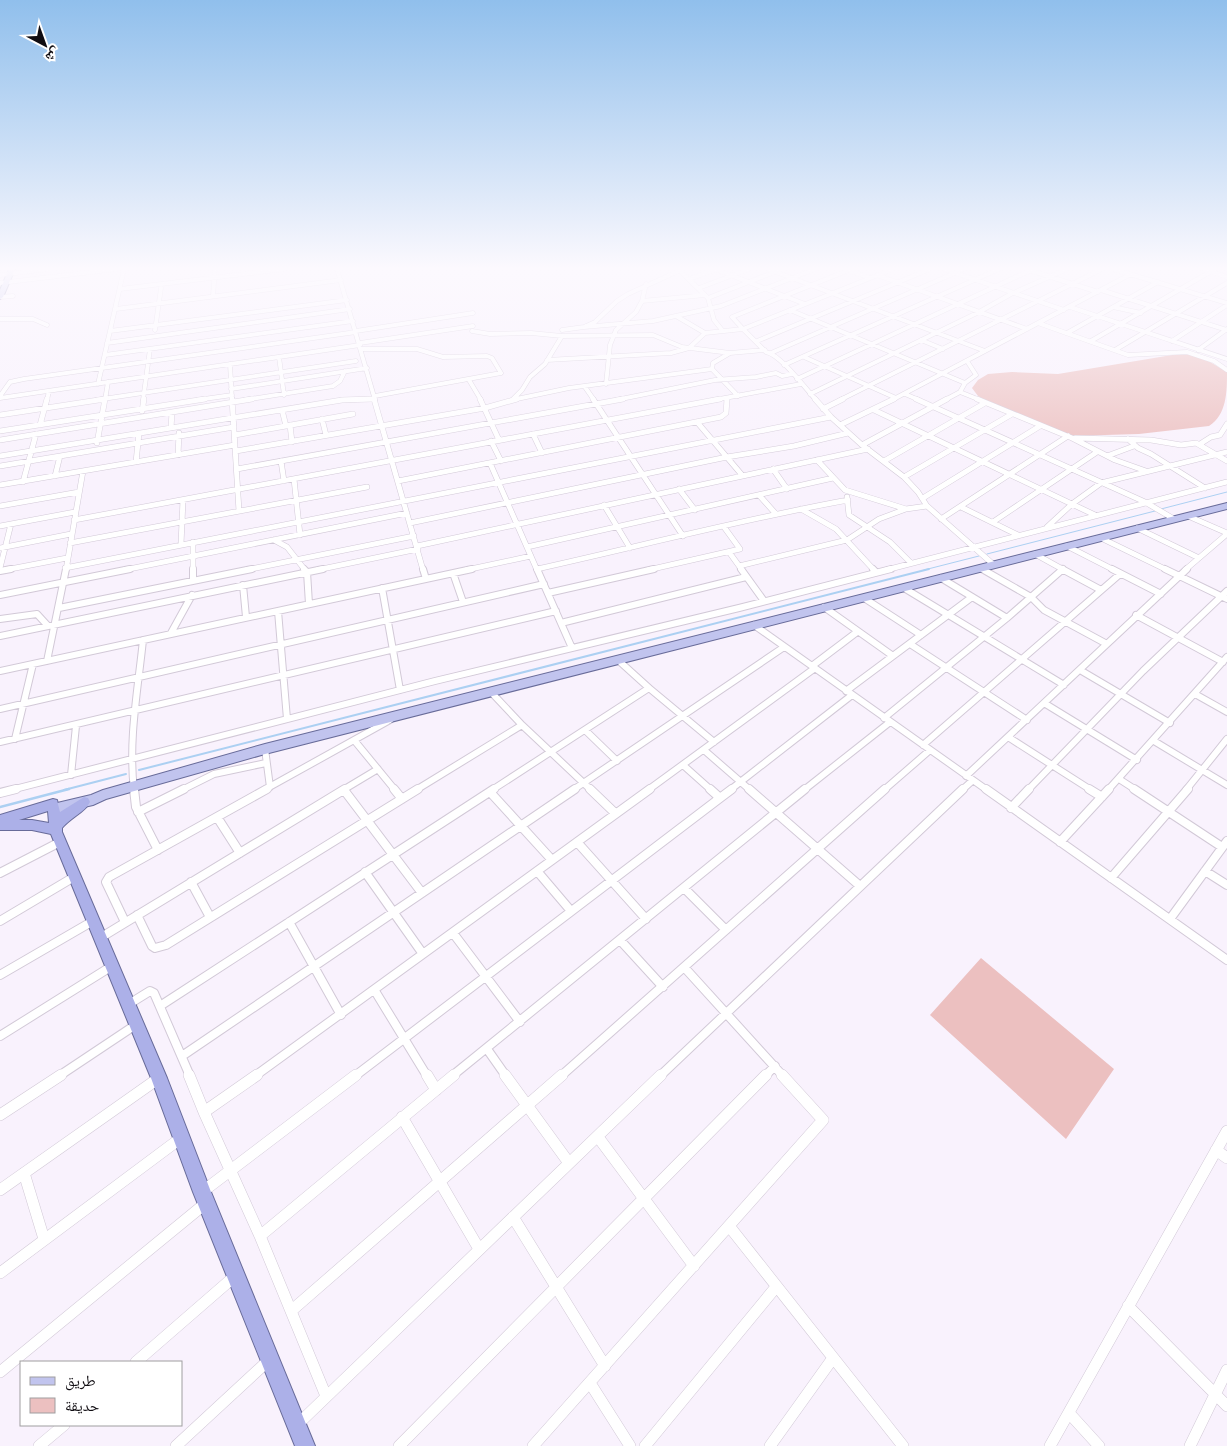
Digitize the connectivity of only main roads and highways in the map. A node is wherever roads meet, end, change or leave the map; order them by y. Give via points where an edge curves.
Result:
1 (1226, 507) edge
2 (103, 795) junction
3 (84, 802) junction
4 (47, 808) junction
5 (0, 823) edge
6 (56, 832) junction
7 (305, 1446) edge

1 - 2 main road via 394,716
2 - 3 main road
2 - 4 main road
3 - 4 main road
3 - 6 highway via 64,816
4 - 5 highway
4 - 6 highway
5 - 6 highway via 32,825
6 - 7 highway via 159,1078

